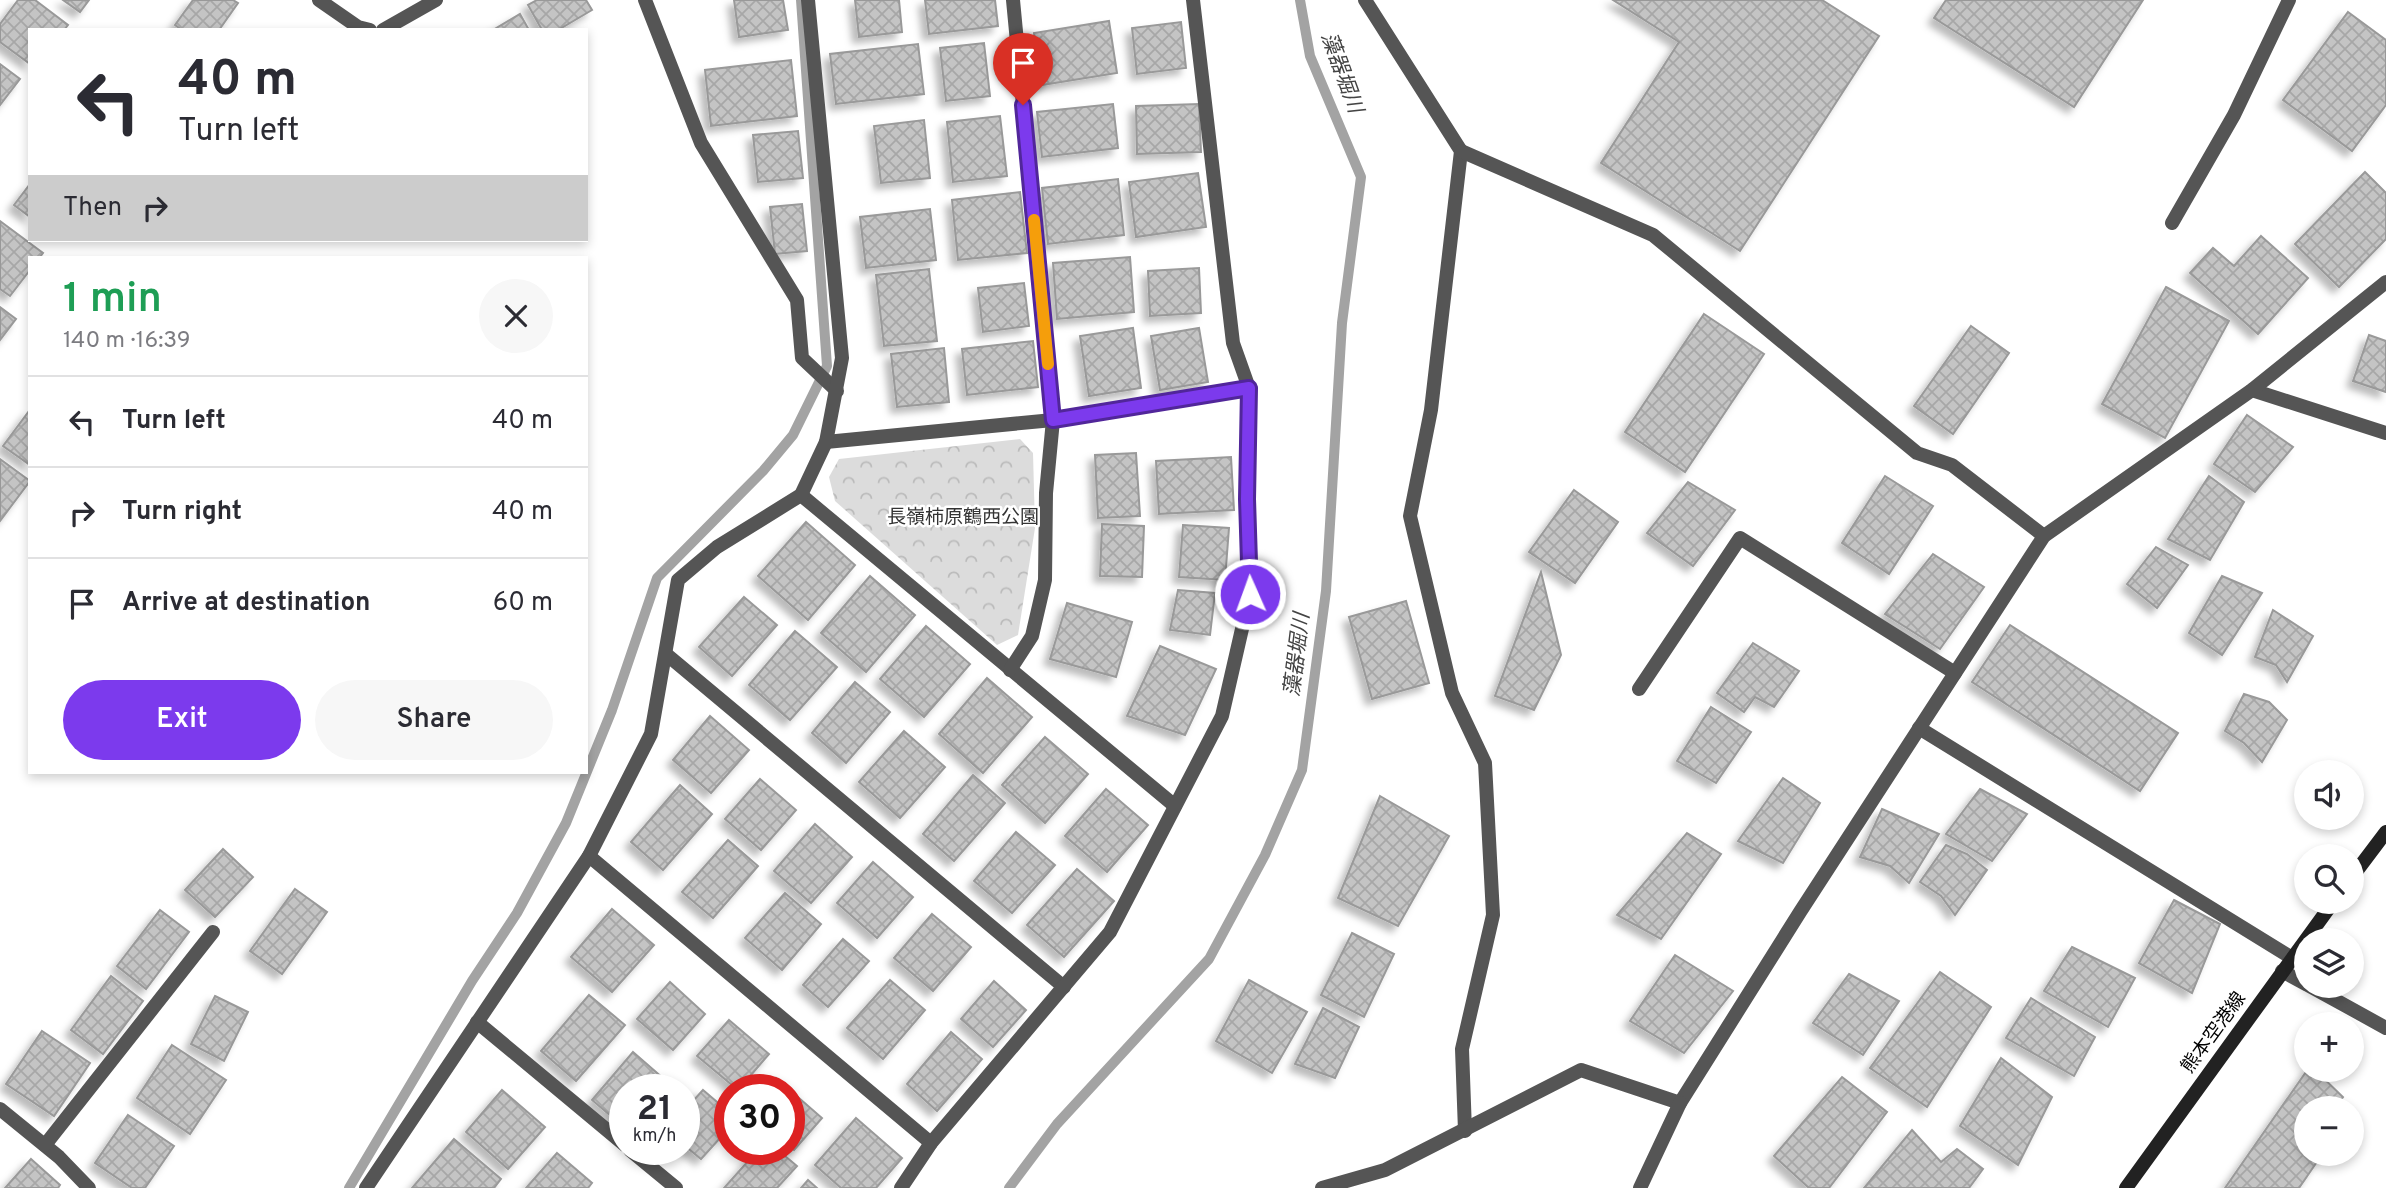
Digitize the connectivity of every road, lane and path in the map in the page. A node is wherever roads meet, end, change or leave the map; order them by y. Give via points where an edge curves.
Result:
1 (319, 0) edge
2 (436, 0) edge
3 (645, 0) edge
4 (808, 0) edge
5 (1013, 0) edge
6 (1193, 0) edge
7 (1365, 0) edge
8 (2290, 0) edge
9 (362, 28) edge
10 (387, 28) edge
11 (1461, 151) junction
12 (2172, 223) dead end
13 (2386, 282) edge
14 (1249, 388) junction
15 (2252, 390) junction
16 (837, 391) junction
17 (1053, 420) junction
18 (2386, 433) edge
19 (826, 442) junction
20 (801, 495) junction
21 (2044, 536) junction
22 (666, 654) junction
23 (1010, 670) junction
24 (1955, 673) junction
25 (1639, 689) dead end
26 (1919, 728) junction
27 (1175, 806) junction
28 (2386, 832) edge
29 (589, 856) junction
30 (2364, 861) edge
31 (2324, 914) edge
32 (213, 932) dead end
33 (2292, 958) junction
34 (2283, 971) junction
35 (2294, 977) edge
36 (1064, 986) junction
37 (2331, 998) edge
38 (477, 1022) junction
39 (2386, 1028) edge
40 (1680, 1103) junction
41 (0, 1109) edge
42 (1465, 1131) junction
43 (609, 1132) edge
44 (931, 1143) junction
45 (45, 1145) junction
46 (648, 1165) edge
47 (89, 1188) edge
48 (366, 1188) edge
49 (676, 1188) edge
50 (901, 1188) edge
51 (1322, 1188) edge
52 (1640, 1188) edge
53 (2126, 1188) edge

1 - 9 street
2 - 10 street
3 - 16 street via 701,143 797,299 802,358
4 - 16 street via 842,358
5 - 17 street
6 - 14 street via 1233,343
7 - 11 street
8 - 12 street via 2234,114
11 - 21 street via 1653,234 1917,453 1952,466
11 - 42 street via 1431,410 1410,516 1452,692 1485,763 1493,915 1462,1049
13 - 15 street
14 - 17 street
14 - 27 street via 1250,594 1222,716
15 - 18 street
15 - 21 street
16 - 19 street
17 - 19 street
17 - 23 street via 1045,580 1032,636
19 - 20 street
20 - 22 street via 717,547 678,580
20 - 23 street
21 - 24 street
22 - 29 street via 651,734
22 - 36 street
23 - 27 street
24 - 25 street via 1740,538
24 - 26 street
26 - 33 street
26 - 40 street
27 - 36 street via 1110,933
28 - 30 main road
29 - 38 street
29 - 44 street
31 - 33 main road, 熊本空港線
32 - 45 street
33 - 34 main road, 熊本空港線
34 - 35 street
34 - 53 main road, 熊本空港線
36 - 44 street
37 - 39 street
38 - 43 street
38 - 48 street
40 - 42 street via 1581,1070
40 - 52 street
41 - 45 street
42 - 51 street via 1385,1170
44 - 50 street
45 - 47 street
46 - 49 street

